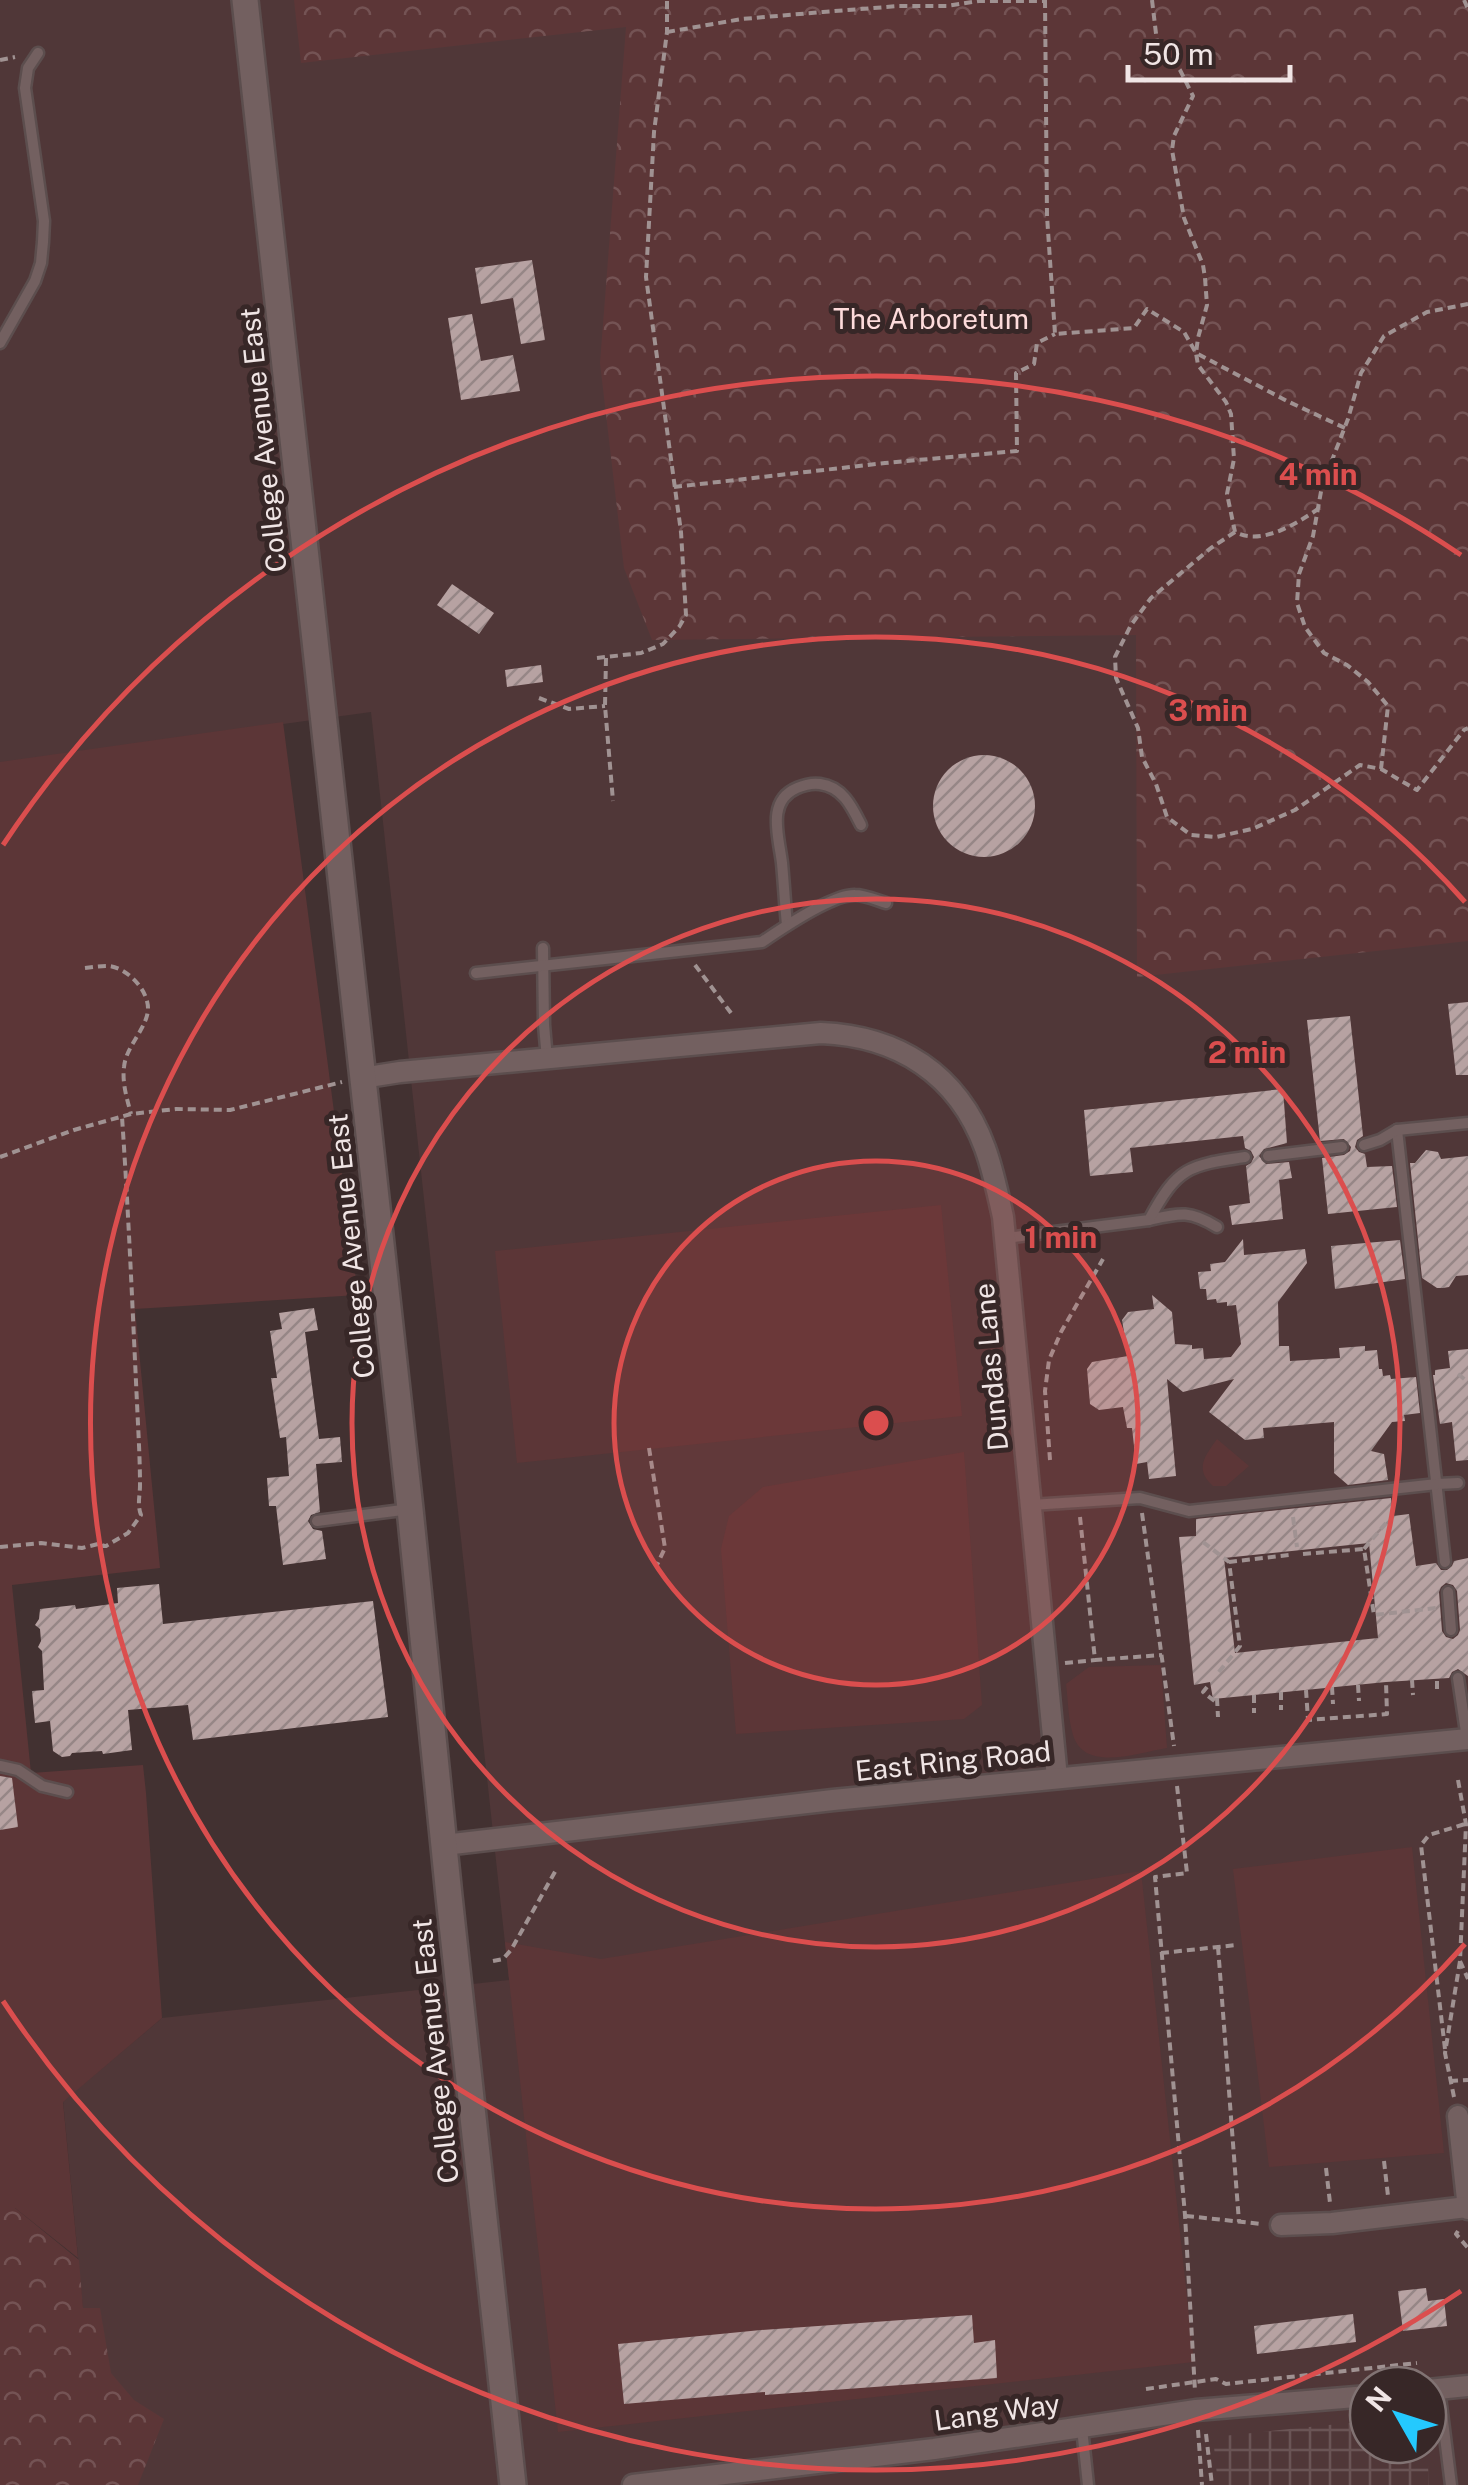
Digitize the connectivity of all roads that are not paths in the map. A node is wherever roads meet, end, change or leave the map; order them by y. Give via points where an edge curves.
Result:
1 (245, 0) edge
2 (38, 52) dead end
3 (0, 343) edge
4 (862, 826) dead end
5 (886, 902) dead end
6 (787, 925) junction
7 (543, 948) dead end
8 (543, 964) junction
9 (476, 973) dead end
10 (547, 1060) junction
11 (362, 1078) junction
12 (1468, 1122) edge
13 (1397, 1130) junction
14 (1364, 1145) dead end
15 (1342, 1147) dead end
16 (1268, 1156) dead end
17 (1246, 1157) dead end
18 (1149, 1220) junction
19 (1217, 1227) dead end
20 (1006, 1238) junction
21 (1437, 1484) junction
22 (1458, 1484) dead end
23 (1031, 1504) junction
24 (410, 1509) junction
25 (317, 1521) dead end
26 (1445, 1562) dead end
27 (1448, 1592) dead end
28 (1452, 1630) dead end
29 (1458, 1678) dead end
30 (1467, 1739) edge
31 (0, 1766) edge
32 (1056, 1778) junction
33 (67, 1792) dead end
34 (444, 1846) junction
35 (1458, 2116) road end
36 (1468, 2208) edge
37 (1281, 2225) road end
38 (1348, 2398) edge
39 (1082, 2428) junction
40 (513, 2485) edge
41 (633, 2485) edge
42 (1088, 2485) edge

1 - 11 street, College Avenue East
2 - 3 lane via 25,88 44,221 40,263
4 - 6 lane via 848,799 822,784 782,798 777,830
5 - 6 lane via 846,896
6 - 8 lane via 762,942
7 - 8 lane
8 - 9 lane
8 - 10 lane
10 - 11 street, Dundas Lane
10 - 20 street, Dundas Lane via 822,1033 888,1045 940,1078 969,1116 984,1144
11 - 24 street, College Avenue East
12 - 13 lane
13 - 14 lane
13 - 21 lane
15 - 16 lane
17 - 18 lane via 1207,1162 1178,1176
18 - 19 lane via 1192,1214
18 - 20 lane
20 - 23 street, Dundas Lane
21 - 22 lane
21 - 23 lane via 1189,1511 1140,1498
21 - 26 lane
23 - 32 street, Dundas Lane
24 - 25 lane
24 - 34 street, College Avenue East
27 - 28 lane
29 - 30 lane
30 - 32 street, East Ring Road
31 - 33 lane
32 - 34 street, East Ring Road
34 - 40 street, College Avenue East
35 - 36 street
36 - 37 street
38 - 39 street, Lang Way
39 - 41 street, Lang Way
39 - 42 lane

